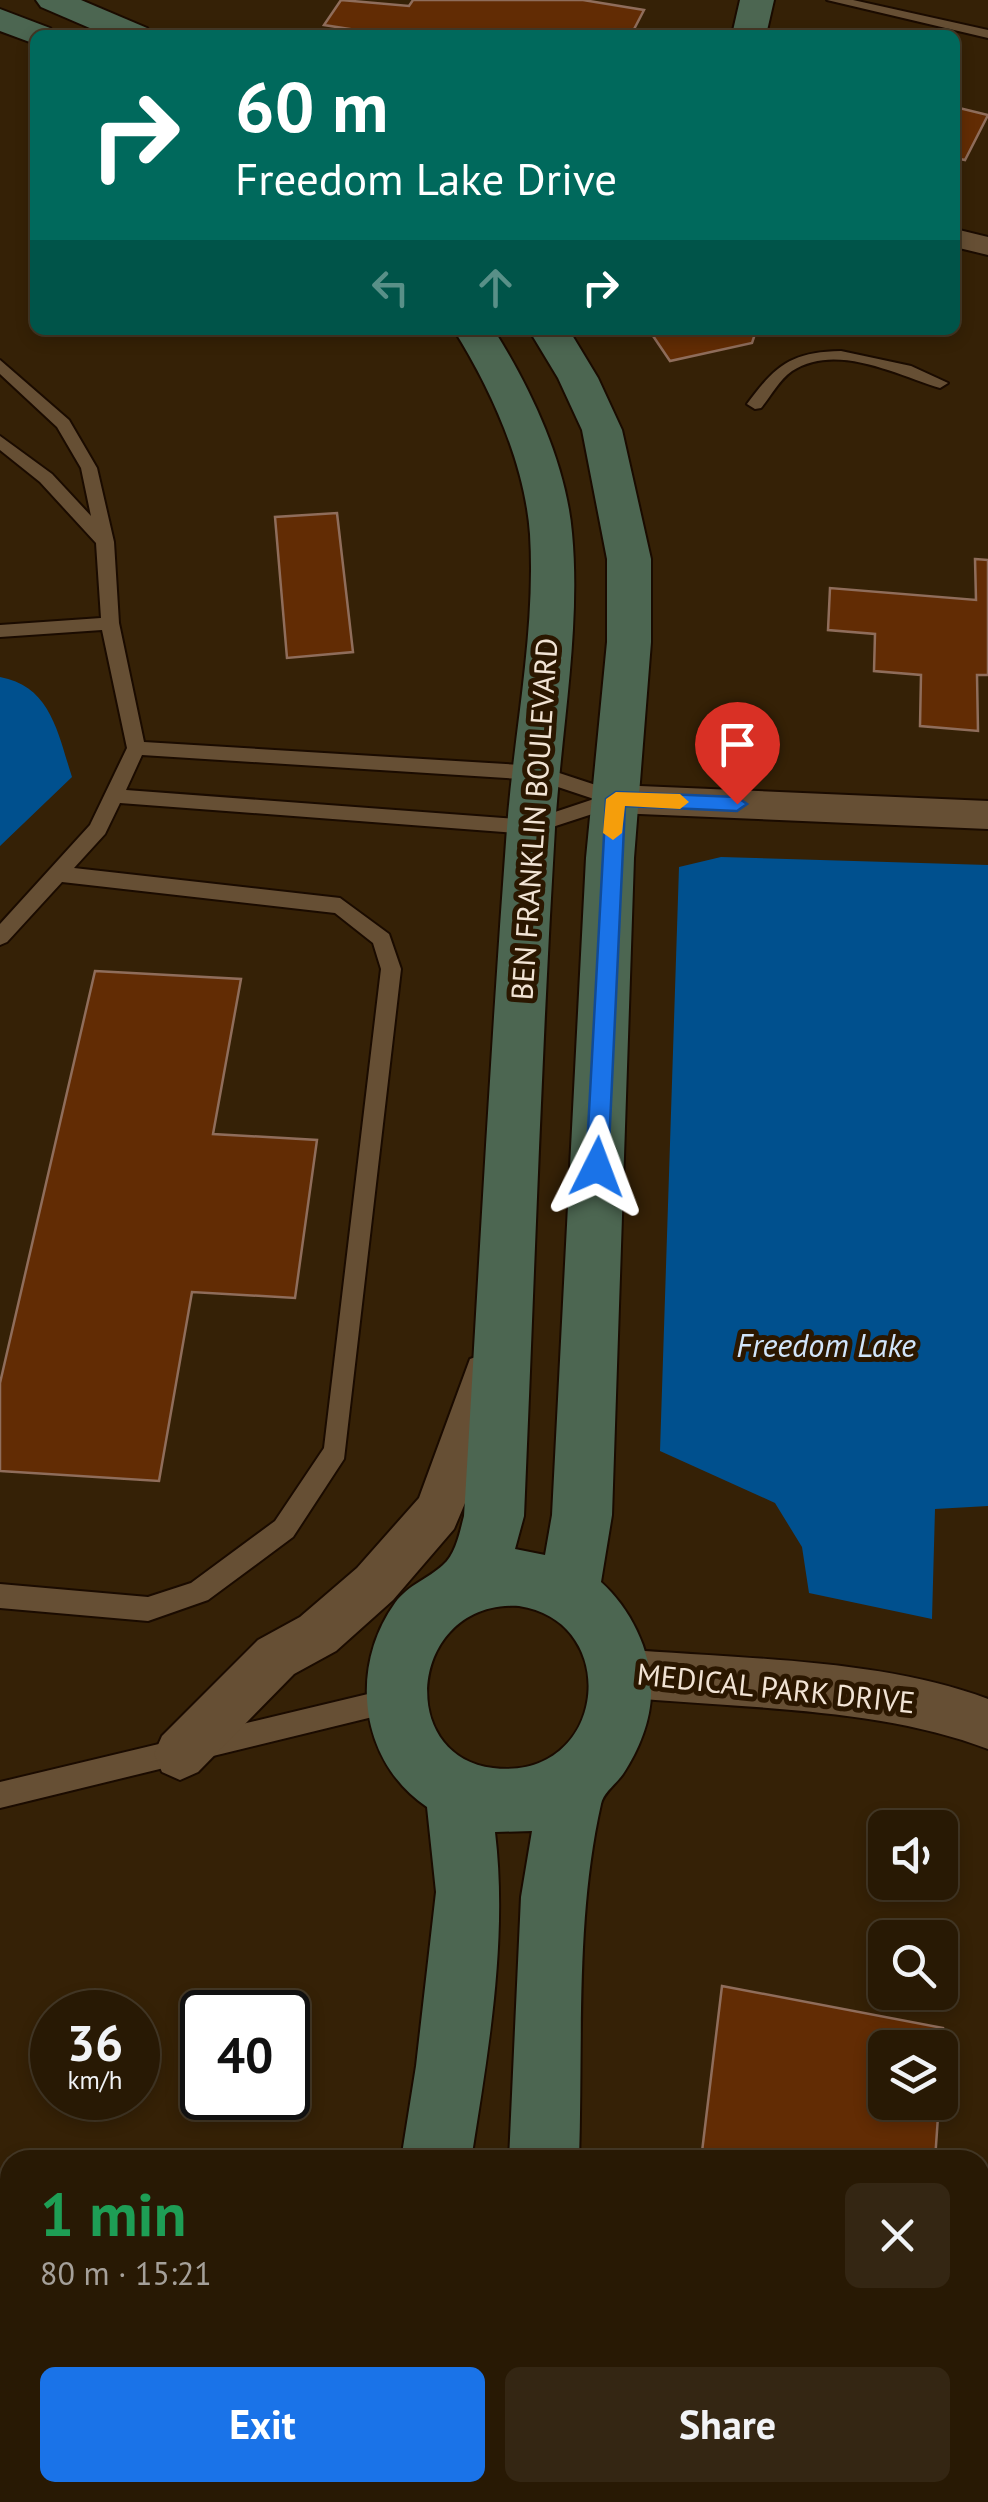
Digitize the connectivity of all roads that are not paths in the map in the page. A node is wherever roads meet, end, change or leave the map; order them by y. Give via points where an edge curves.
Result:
1 (54, 0) edge
2 (758, 0) edge
3 (834, 0) edge
4 (0, 19) edge
5 (123, 30) edge
6 (749, 30) edge
7 (30, 32) edge
8 (988, 34) edge
9 (960, 239) edge
10 (988, 246) edge
11 (477, 335) edge
12 (551, 335) edge
13 (0, 365) edge
14 (940, 383) dead end
15 (755, 404) dead end
16 (0, 440) edge
17 (104, 542) junction
18 (110, 623) junction
19 (0, 631) edge
20 (136, 748) junction
21 (538, 774) junction
22 (114, 796) junction
23 (616, 799) junction
24 (988, 815) edge
25 (531, 827) junction
26 (60, 874) junction
27 (0, 937) edge
28 (502, 1324) junction
29 (464, 1587) junction
30 (568, 1594) junction
31 (0, 1596) edge
32 (622, 1673) junction
33 (393, 1700) junction
34 (988, 1724) edge
35 (180, 1754) junction
36 (572, 1782) junction
37 (458, 1790) junction
38 (0, 1796) edge
39 (438, 2150) edge
40 (544, 2150) edge

1 - 5 street
2 - 6 street
3 - 8 lane
4 - 7 street
9 - 10 street
11 - 21 street, BEN FRANKLIN BOULEVARD via 523,427 552,531
12 - 23 street via 602,430 629,560
13 - 17 lane via 79,446 97,494
14 - 15 lane via 908,368 836,355 787,366
16 - 17 lane via 46,478
17 - 18 lane
18 - 19 lane
18 - 20 lane
20 - 21 lane
20 - 22 lane
21 - 23 lane
21 - 25 street, BEN FRANKLIN BOULEVARD
22 - 25 lane
22 - 26 lane via 98,829
23 - 24 street
23 - 25 lane
23 - 30 street via 582,1515
25 - 28 street, BEN FRANKLIN BOULEVARD
26 - 27 lane
26 - 31 lane via 340,906 382,939 391,969 336,1451 284,1530 199,1592 148,1609
28 - 29 street, BEN FRANKLIN BOULEVARD via 494,1516
28 - 35 street, BEN FRANKLIN BOULEVARD via 437,1513 374,1584 318,1634 276,1657
29 - 30 street via 517,1578
29 - 33 street via 433,1605 410,1632 395,1665
30 - 32 street via 593,1615
32 - 34 street, MEDICAL PARK DRIVE via 902,1698
32 - 36 street via 612,1734
33 - 35 lane
33 - 37 street via 403,1736 426,1768
35 - 38 lane
36 - 37 street via 516,1800
36 - 40 street via 554,1897
37 - 39 street via 469,1892

